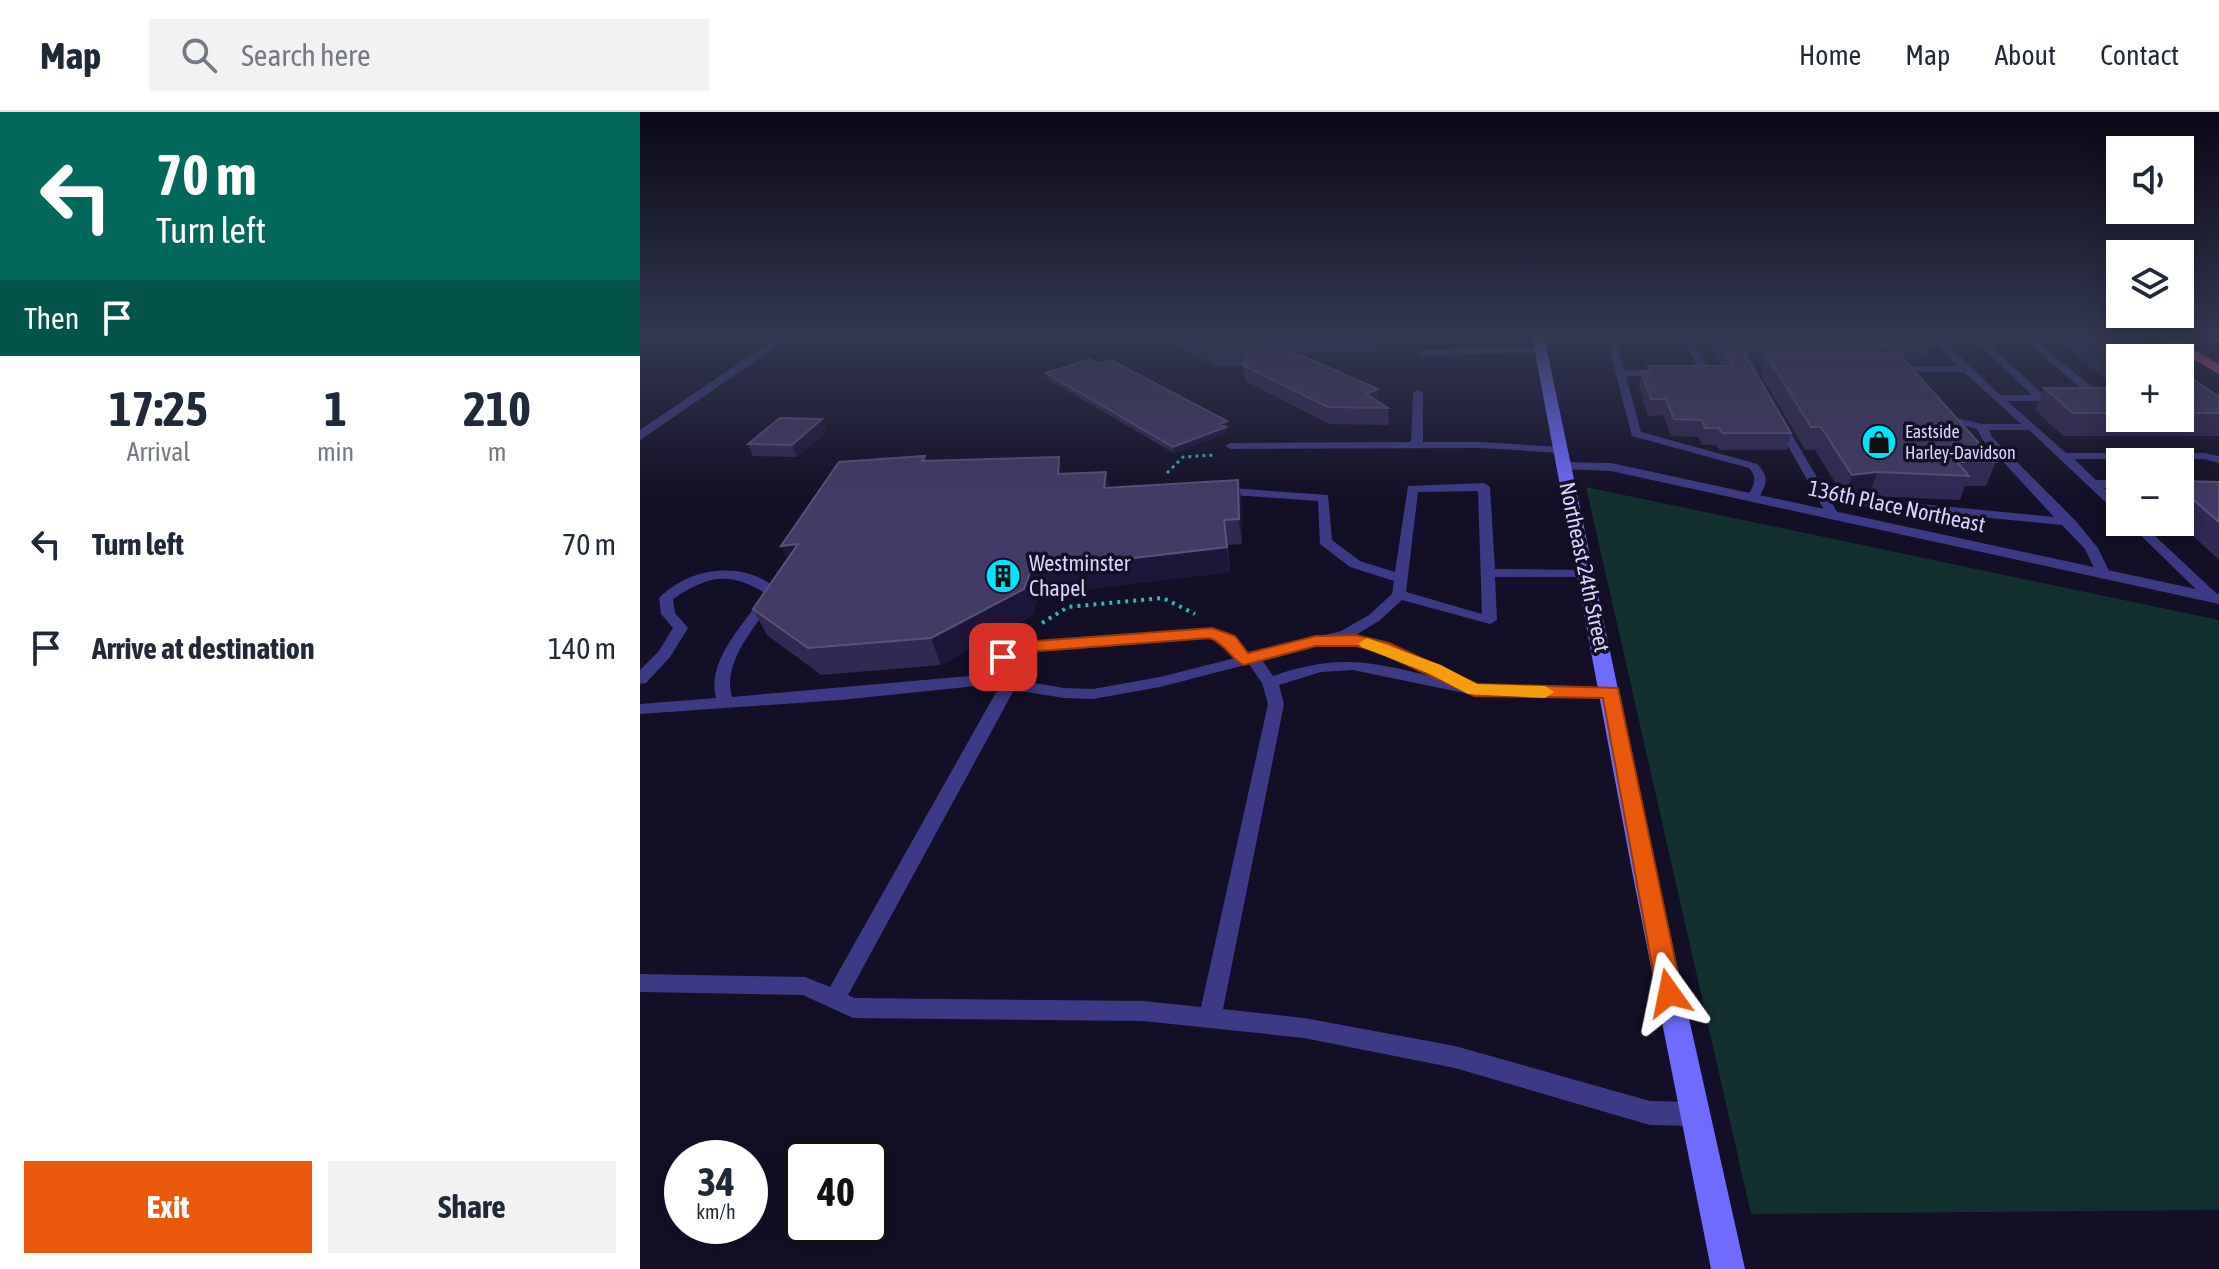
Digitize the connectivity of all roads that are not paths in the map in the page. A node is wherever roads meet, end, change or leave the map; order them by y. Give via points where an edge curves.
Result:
1 (708, 390) edge
2 (1548, 390) edge
3 (1624, 390) edge
4 (1989, 390) edge
5 (2032, 390) edge
6 (2089, 390) edge
7 (1418, 393) dead end
8 (1997, 398) junction
9 (2041, 398) junction
10 (2070, 398) edge
11 (2084, 398) edge
12 (1772, 408) edge
13 (1934, 409) edge
14 (1982, 427) junction
15 (2032, 427) junction
16 (640, 436) edge
17 (1417, 445) junction
18 (1231, 446) road end
19 (2065, 456) junction
20 (1562, 458) junction
21 (2219, 460) edge
22 (2094, 484) junction
23 (2106, 484) edge
24 (1203, 490) edge
25 (2106, 496) edge
26 (1753, 497) junction
27 (1869, 503) edge
28 (1833, 515) junction
29 (2069, 522) junction
30 (2148, 536) edge
31 (1488, 573) junction
32 (2103, 573) junction
33 (1586, 574) junction
34 (1400, 587) junction
35 (2216, 598) edge
36 (1374, 618) junction
37 (1316, 641) junction
38 (1383, 647) junction
39 (1248, 658) junction
40 (640, 679) edge
41 (986, 680) junction
42 (1270, 683) junction
43 (1009, 684) junction
44 (1474, 690) junction
45 (1611, 693) junction
46 (725, 703) junction
47 (640, 709) edge
48 (640, 983) edge
49 (835, 999) junction
50 (1210, 1018) junction
51 (1695, 1114) junction
52 (1728, 1269) edge

1 - 16 street
2 - 20 street, Northeast 24th Street
3 - 26 lane via 1636,434 1753,466 1761,483
4 - 8 lane
5 - 9 lane
6 - 11 lane via 2099,398
7 - 17 lane
8 - 9 lane
8 - 15 lane
9 - 10 lane
12 - 28 lane
13 - 14 lane via 1943,419
14 - 15 lane
14 - 29 lane
15 - 19 lane
17 - 18 lane
17 - 20 lane
19 - 21 lane
19 - 22 lane
20 - 26 street, 136th Place Northeast
20 - 33 street, Northeast 24th Street
22 - 23 lane
22 - 25 lane
24 - 34 lane via 1324,498 1325,541
26 - 28 street, 136th Place Northeast
27 - 29 lane
28 - 32 street, 136th Place Northeast
29 - 32 lane
30 - 35 lane
31 - 33 lane
31 - 34 lane via 1490,620 1463,615
31 - 34 lane via 1484,487 1412,489
32 - 35 street, 136th Place Northeast
33 - 45 street, Northeast 24th Street
34 - 36 lane
36 - 37 lane via 1346,634
36 - 38 lane via 1370,630
37 - 38 lane via 1356,640
37 - 39 lane
38 - 44 lane
39 - 41 lane via 1212,633 1022,647 1003,657
39 - 42 lane
39 - 43 lane via 1093,694
40 - 46 lane via 681,628 668,614 666,598 713,573 737,573 773,592 728,658 720,684
41 - 43 lane
41 - 46 lane
42 - 44 lane via 1338,665
42 - 50 lane via 1276,704
43 - 49 lane
44 - 45 lane
45 - 51 street, Northeast 24th Street
46 - 47 lane
48 - 49 lane via 805,986
49 - 50 lane via 853,1008 1143,1011
50 - 51 lane via 1304,1028 1455,1057 1650,1113
51 - 52 street, Northeast 24th Street

